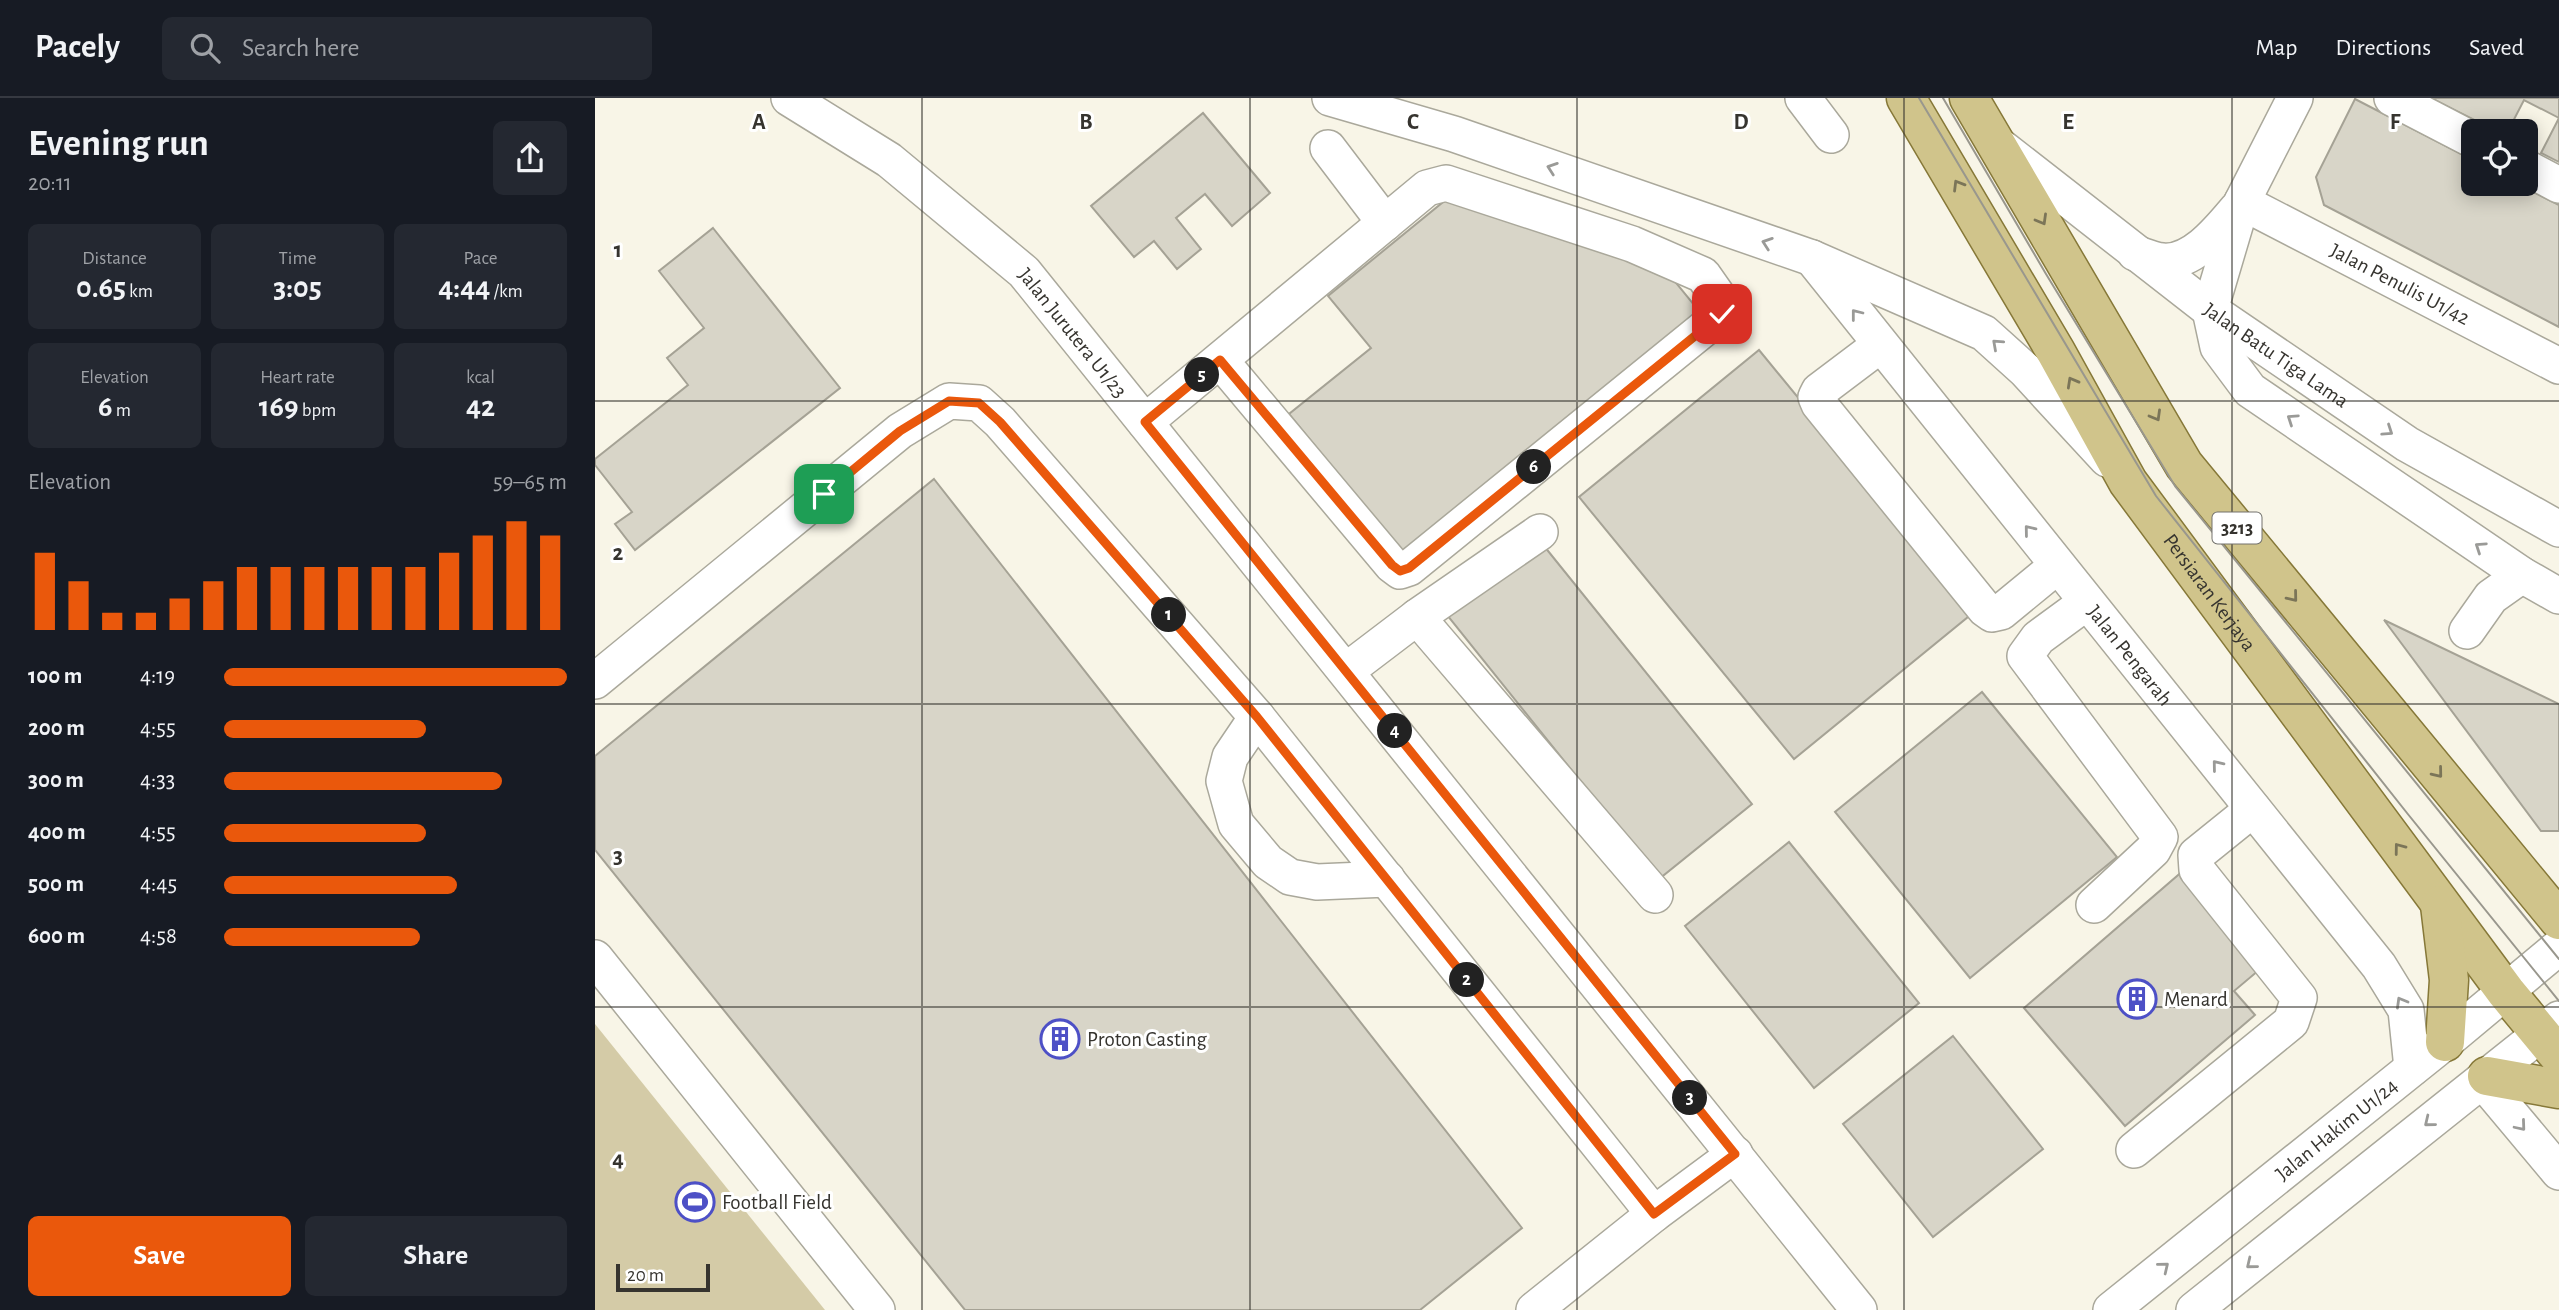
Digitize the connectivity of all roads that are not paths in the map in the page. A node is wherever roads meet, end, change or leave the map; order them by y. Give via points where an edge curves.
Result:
1 (789, 98) edge
2 (1330, 98) edge
3 (1803, 98) edge
4 (1906, 98) edge
5 (1969, 98) edge
6 (2295, 98) edge
7 (2392, 98) edge
8 (2461, 134) edge
9 (1831, 135) dead end
10 (1998, 144) junction
11 (1328, 148) dead end
12 (2538, 174) edge
13 (2559, 185) edge
14 (2242, 202) junction
15 (1385, 223) junction
16 (2136, 253) junction
17 (1812, 258) junction
18 (2210, 310) junction
19 (1880, 345) junction
20 (1220, 360) junction
21 (2559, 366) edge
22 (1145, 422) junction
23 (2128, 482) junction
24 (2559, 528) edge
25 (1540, 532) dead end
26 (2057, 566) junction
27 (2522, 575) junction
28 (2559, 596) edge
29 (2087, 602) junction
30 (1417, 617) junction
31 (2467, 631) dead end
32 (1346, 671) junction
33 (595, 681) edge
34 (1257, 717) junction
35 (2253, 809) junction
36 (1387, 879) junction
37 (1655, 895) dead end
38 (2440, 903) junction
39 (2094, 905) dead end
40 (2559, 920) edge
41 (2559, 947) edge
42 (595, 958) edge
43 (2506, 992) junction
44 (2553, 1036) edge
45 (2445, 1042) junction
46 (2412, 1068) junction
47 (2485, 1078) junction
48 (2559, 1089) edge
49 (2134, 1150) dead end
50 (1735, 1154) junction
51 (2559, 1172) edge
52 (1654, 1214) junction
53 (877, 1310) edge
54 (1534, 1310) edge
55 (1859, 1310) edge
56 (2111, 1310) edge
57 (2193, 1310) edge

1 - 22 street, Jalan Jurutera U1/23 via 889,160 1024,272
17 -> 2 street via 1454,134
3 - 9 street
23 -> 4 main road, Persiaran Kerjaya / 3213
5 - 10 main road, 3213
6 - 14 street
7 - 8 street
10 - 16 street
10 -> 40 main road, 3213 via 2184,465
11 - 15 street
12 - 13 street
14 - 16 street via 2211,239 2188,255 2164,261
14 - 18 street
14 - 21 street, Jalan Penulis U1/42
15 - 20 street
15 - 20 street via 1427,188 1446,183 1632,244 1703,275 1724,311 1400,571
16 - 18 street
19 -> 17 street, Jalan Pengarah
23 -> 17 street via 2025,370 1984,333
18 -> 24 street, Jalan Batu Tiga Lama via 2407,444
27 -> 18 street, Jalan Batu Tiga Lama via 2250,390 2218,347
26 -> 19 street, Jalan Pengarah
19 - 26 street via 1819,391 1819,404 1992,614 2001,612
20 - 22 street
22 - 32 street, Jalan Jurutera U1/23
38 -> 23 main road, Persiaran Kerjaya / 3213
25 - 30 street
26 - 29 street, Jalan Pengarah
27 - 28 street, Jalan Batu Tiga Lama
27 - 31 street via 2491,597
35 -> 29 street, Jalan Pengarah
29 - 39 street via 2039,638 2025,656 2159,837 2153,850
30 - 32 street
30 - 37 street
32 - 50 street, Jalan Jurutera U1/23
33 - 34 street via 900,431 949,401 979,403 1000,422
34 - 36 street
34 - 36 street via 1230,757 1224,781 1236,824 1268,862 1290,877 1317,882
46 -> 35 street, Jalan Pengarah via 2406,1010 2379,966
35 - 49 street via 2196,855 2197,870 2299,998 2291,1021
36 - 52 street
38 - 43 main road, Persiaran Kerjaya / 3213
38 - 45 main road via 2449,980
41 - 43 street, Jalan Hakim U1/24
42 - 53 street
43 - 44 main road, Persiaran Kerjaya / 3213
43 - 45 street, Jalan Hakim U1/24
44 - 47 street
45 - 46 street, Jalan Hakim U1/24
56 -> 46 street, Jalan Hakim U1/24
47 - 48 main road
47 -> 51 street
47 -> 57 street
50 - 52 street
50 - 55 street, Jalan Jurutera U1/23
52 - 54 street

